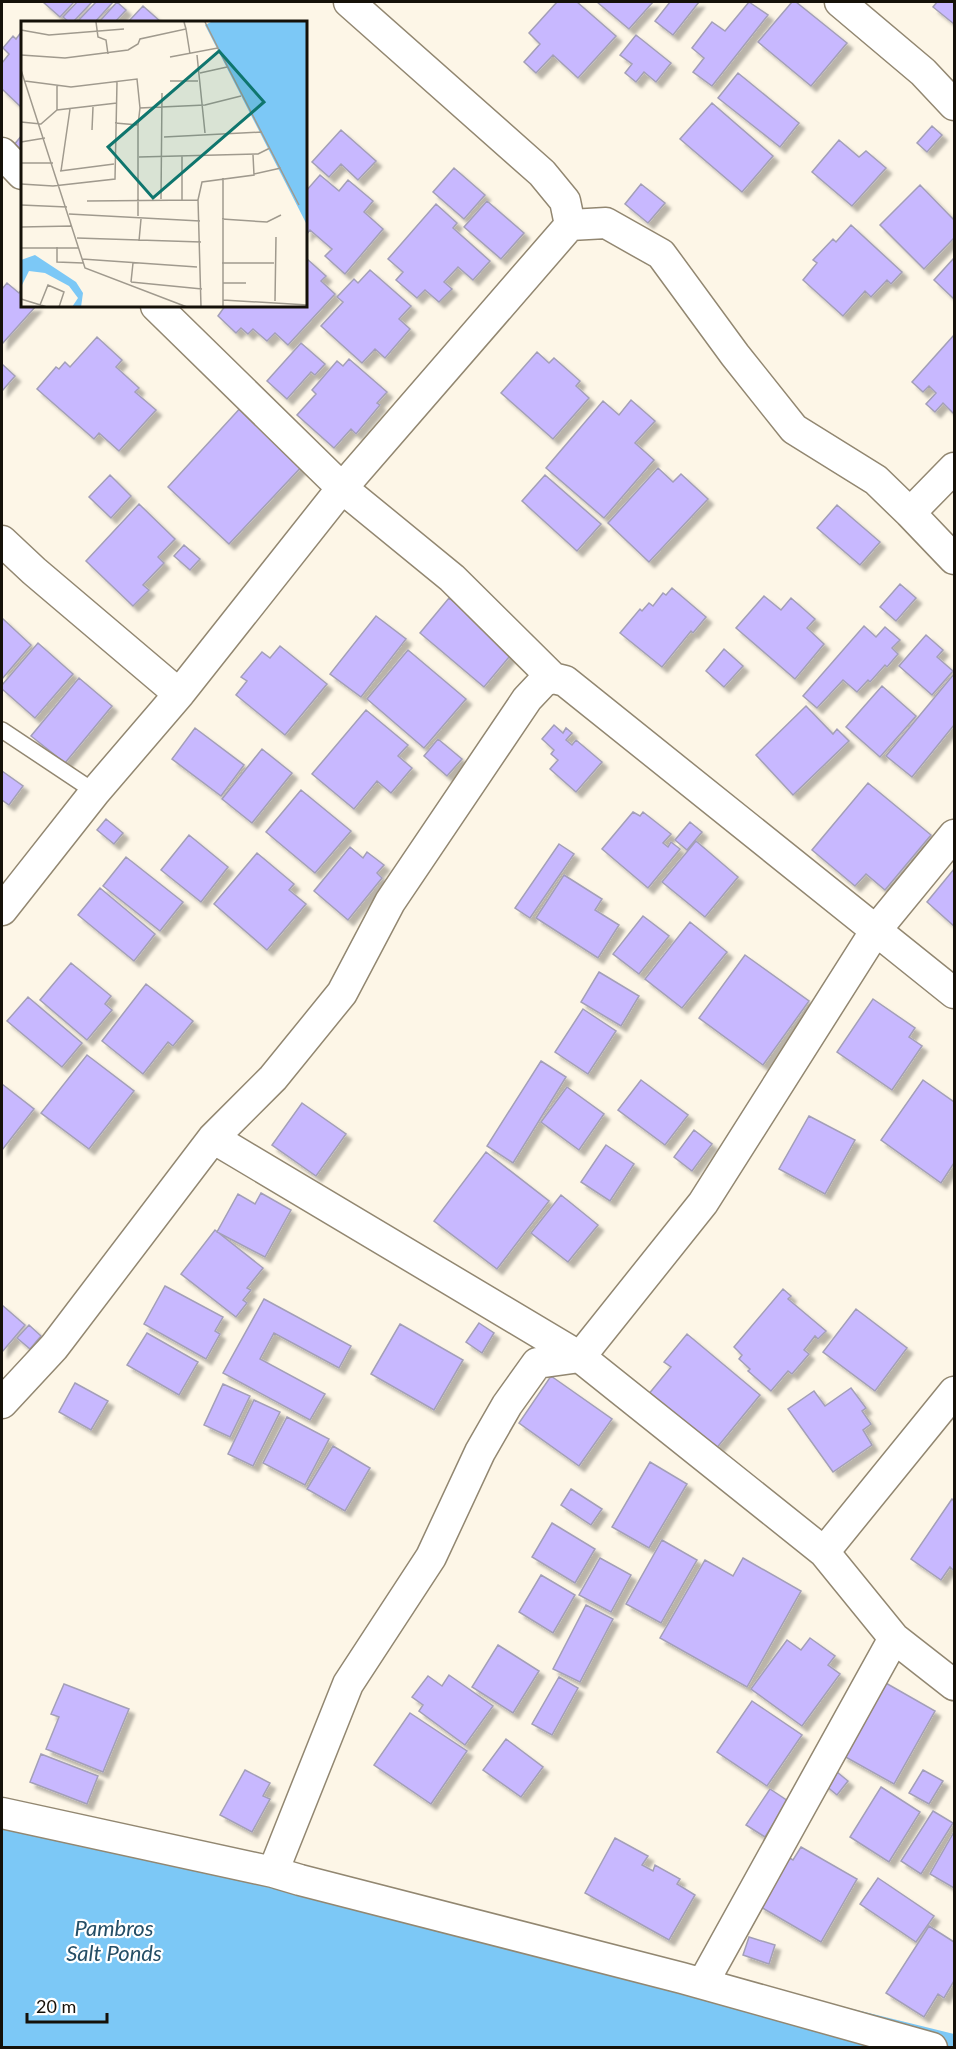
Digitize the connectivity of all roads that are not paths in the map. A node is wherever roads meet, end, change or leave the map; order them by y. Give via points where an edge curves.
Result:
1 (349, 2) edge
2 (840, 2) edge
3 (954, 105) edge
4 (2, 153) edge
5 (21, 173) edge
6 (570, 225) junction
7 (158, 308) edge
8 (954, 468) edge
9 (342, 488) junction
10 (910, 513) junction
11 (2, 541) edge
12 (954, 559) edge
13 (553, 678) junction
14 (179, 694) junction
15 (2, 730) edge
16 (95, 792) junction
17 (954, 835) edge
18 (2, 910) edge
19 (876, 930) junction
20 (954, 993) edge
21 (213, 1138) junction
22 (580, 1357) junction
23 (954, 1392) edge
24 (2, 1403) edge
25 (824, 1552) junction
26 (894, 1638) junction
27 (954, 1685) edge
28 (2, 1813) edge
29 (273, 1872) junction
30 (703, 1983) junction
31 (932, 2048) edge

1 - 6 street via 542,173 565,201
2 - 3 street via 923,72
4 - 5 street
6 - 9 street
6 - 10 street via 606,223 661,254 794,429 876,480
7 - 9 street
8 - 10 street
9 - 13 street via 452,578
9 - 14 street
10 - 12 street
11 - 14 street
13 - 19 street via 565,681
13 - 21 street via 543,681 527,699 390,902 342,993 273,1078
14 - 16 street
15 - 16 lane
16 - 18 street
17 - 19 street
19 - 20 street
19 - 22 street via 704,1203
21 - 22 street
21 - 24 street via 54,1347
22 - 25 street
22 - 29 street via 537,1364 507,1405 430,1557 348,1684
23 - 25 street
25 - 26 street
26 - 27 street
26 - 30 street
28 - 29 street
29 - 30 street
30 - 31 street

